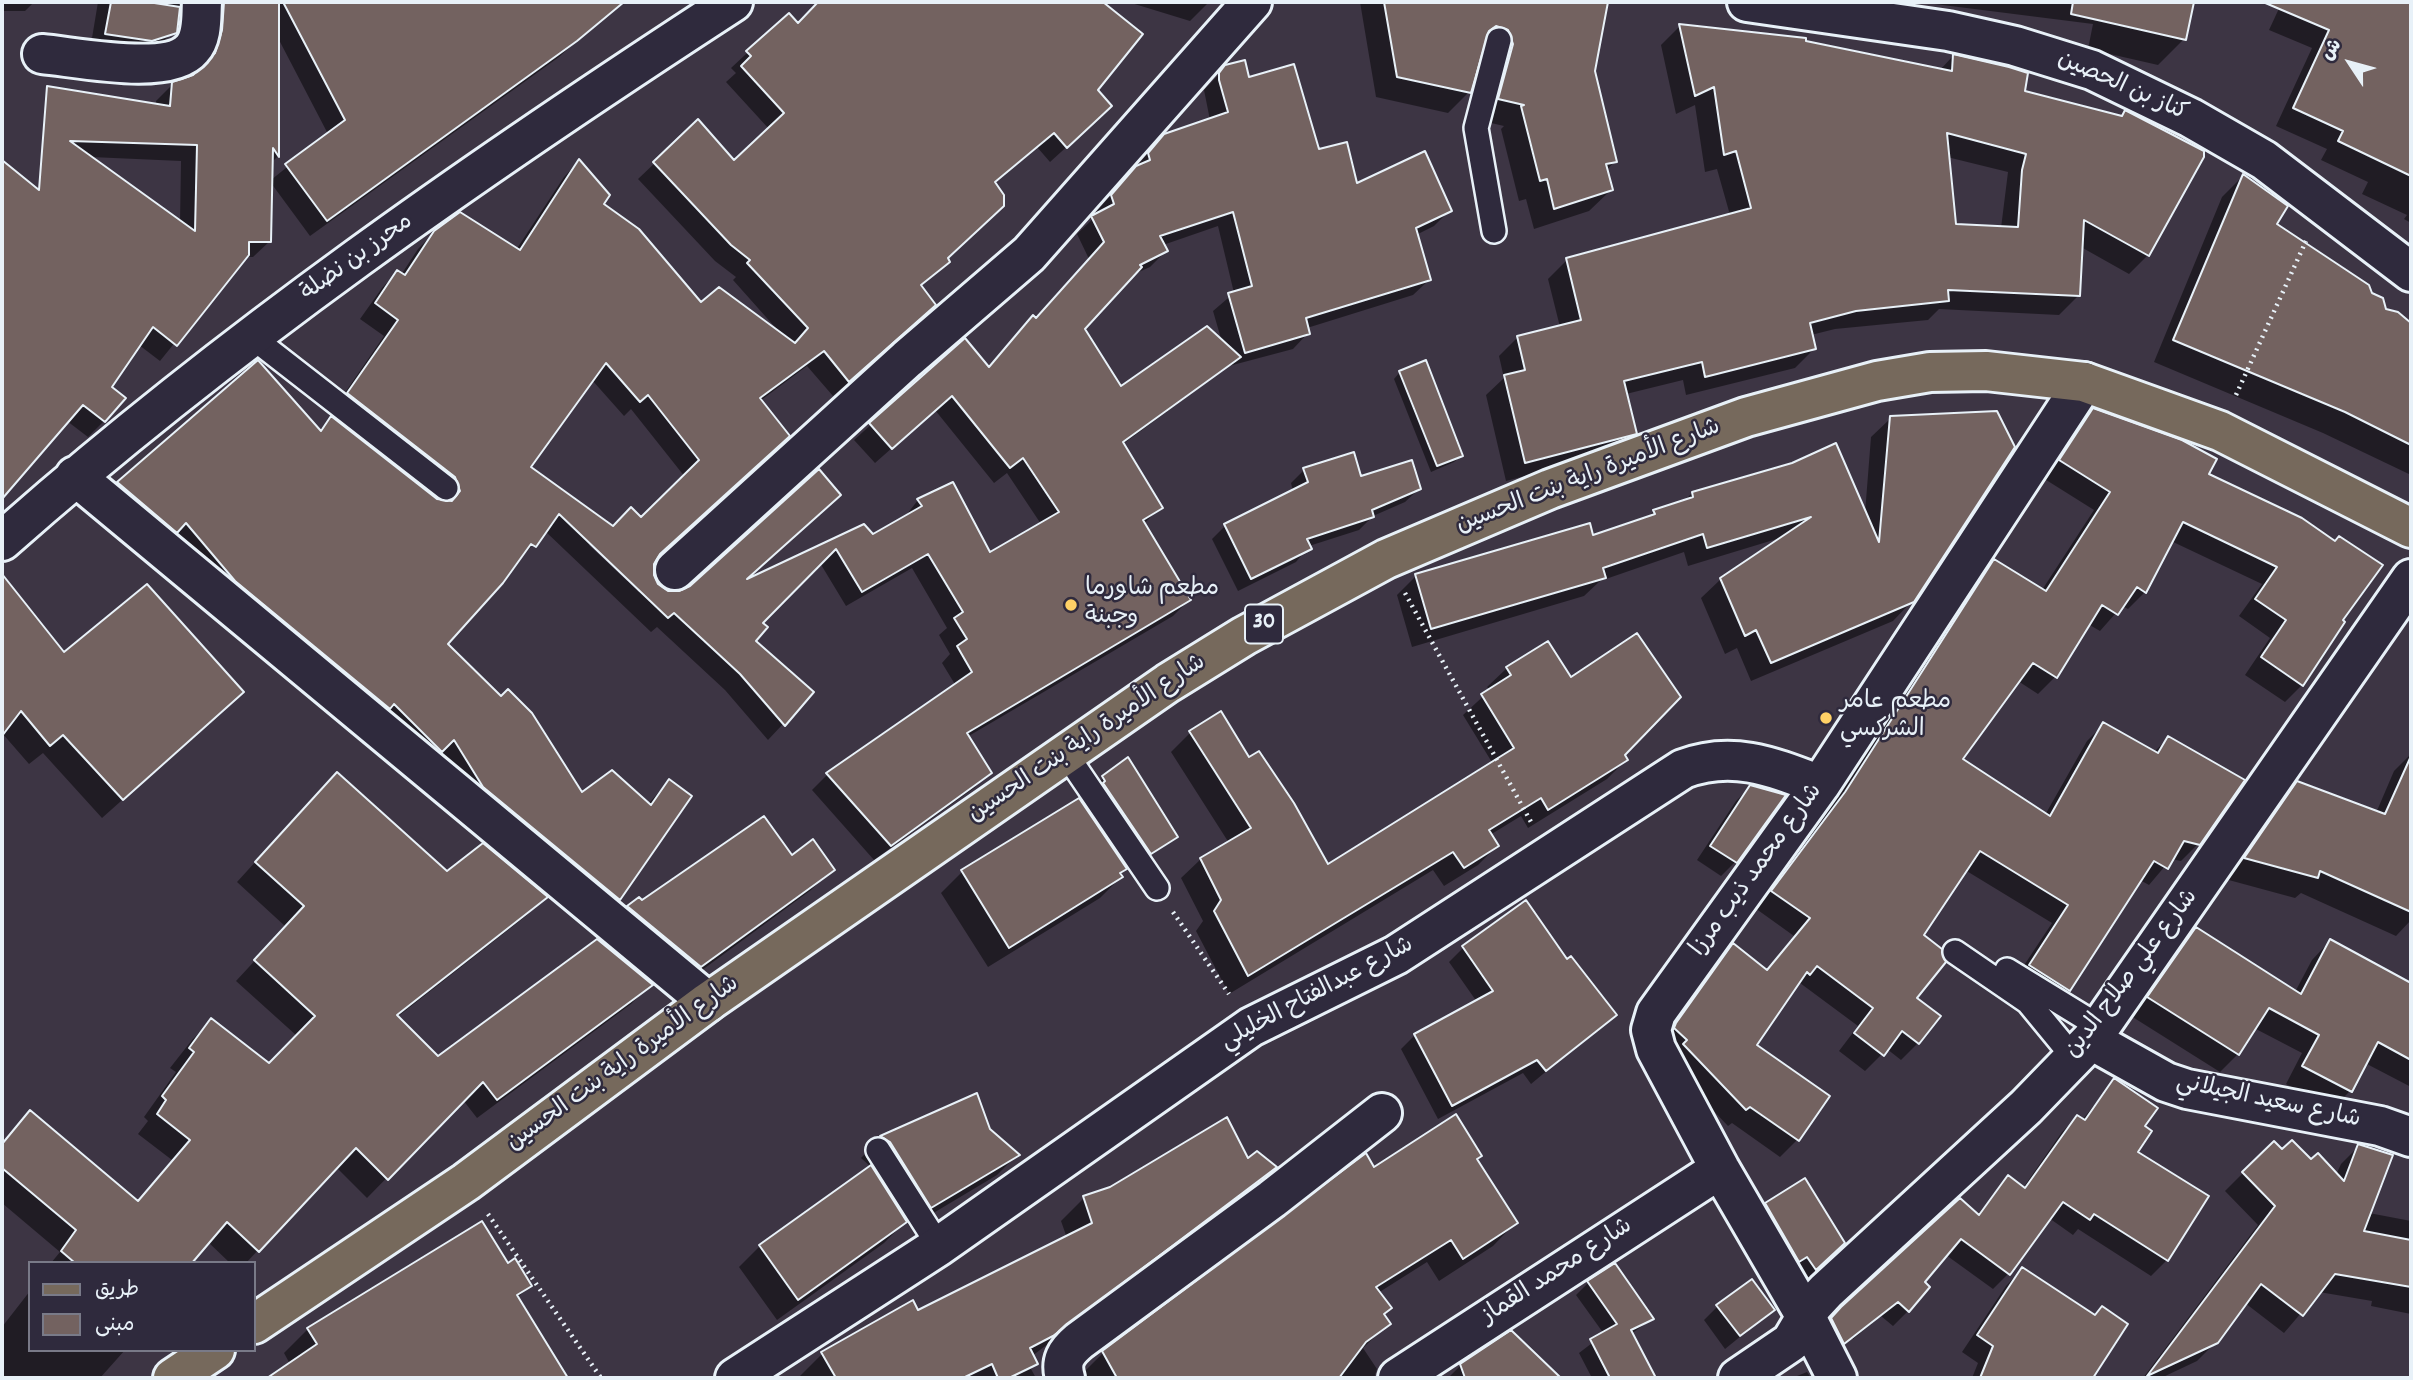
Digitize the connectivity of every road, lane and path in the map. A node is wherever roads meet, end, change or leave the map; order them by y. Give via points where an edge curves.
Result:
1 (202, 2) edge
2 (733, 2) edge
3 (1252, 2) edge
4 (1747, 2) edge
5 (1499, 40) dead end
6 (43, 54) dead end
7 (2322, 203) junction
8 (1494, 232) dead end
9 (2411, 272) edge
10 (252, 337) junction
11 (2084, 382) junction
12 (2220, 431) junction
13 (75, 476) junction
14 (446, 488) dead end
15 (2411, 528) edge
16 (2, 541) edge
17 (1386, 559) junction
18 (675, 570) dead end
19 (2411, 579) edge
20 (1066, 754) junction
21 (1821, 785) junction
22 (1550, 857) junction
23 (1157, 888) joint
24 (1955, 952) dead end
25 (2007, 970) dead end
26 (708, 1002) junction
27 (1251, 1027) junction
28 (2088, 1042) junction
29 (1382, 1114) dead end
30 (2411, 1137) edge
31 (878, 1150) dead end
32 (1720, 1169) junction
33 (466, 1182) junction
34 (939, 1246) junction
35 (1806, 1317) junction
36 (256, 1323) edge
37 (212, 1352) edge
38 (173, 1378) edge
39 (601, 1378) edge
40 (735, 1378) edge
41 (1065, 1378) edge
42 (1398, 1378) edge
43 (1738, 1378) edge
44 (1837, 1378) edge

1 - 6 street via 197,41 184,57 172,61 146,64
2 - 10 street, محرز بن نضلة via 487,164
3 - 18 street via 1029,254
4 - 7 street, كناز بن الحصين via 1948,31 2092,70 2254,154
5 - 8 lane via 1476,128
7 - 9 street, كناز بن الحصين
7 - 12 path
10 - 13 street, محرز بن نضلة
10 - 14 lane
11 - 12 main road, شارع الأميرة راية بنت الحسين / 30
11 - 17 main road, شارع الأميرة راية بنت الحسين / 30 via 1986,371 1930,372 1877,381 1746,417 1663,446
11 - 21 street, شارع محمد ذيب مرزا
12 - 15 main road, شارع الأميرة راية بنت الحسين / 30
13 - 16 street, محرز بن نضلة
13 - 26 street
17 - 20 main road, شارع الأميرة راية بنت الحسين / 30 via 1244,636
17 - 22 path
19 - 28 street, شارع علي صلاح الدين via 2129,990
20 - 23 lane
20 - 26 main road, شارع الأميرة راية بنت الحسين / 30
21 - 22 street, شارع عبدالفتاح الخليلي via 1752,761 1698,763 1659,783
21 - 32 street, شارع محمد ذيب مرزا via 1657,1013 1651,1030 1656,1049
22 - 27 street, شارع عبدالفتاح الخليلي via 1396,955
23 - 27 path
24 - 28 lane
25 - 28 lane
26 - 33 main road, شارع الأميرة راية بنت الحسين / 30
27 - 34 street, شارع عبدالفتاح الخليلي
28 - 30 street, شارع سعيد الجيلاني via 2186,1089 2380,1126
28 - 35 street, شارع علي صلاح الدين via 1909,1218 1826,1290
29 - 41 street via 1079,1340 1065,1355
31 - 34 lane
32 - 35 street, شارع محمد ذيب مرزا
32 - 42 street, شارع محمد القماز
33 - 36 main road, شارع الأميرة راية بنت الحسين / 30
33 - 39 path
34 - 40 street, شارع عبدالفتاح الخليلي
35 - 43 street, شارع علي صلاح الدين via 1781,1352
35 - 44 street, شارع محمد ذيب مرزا
37 - 38 main road

